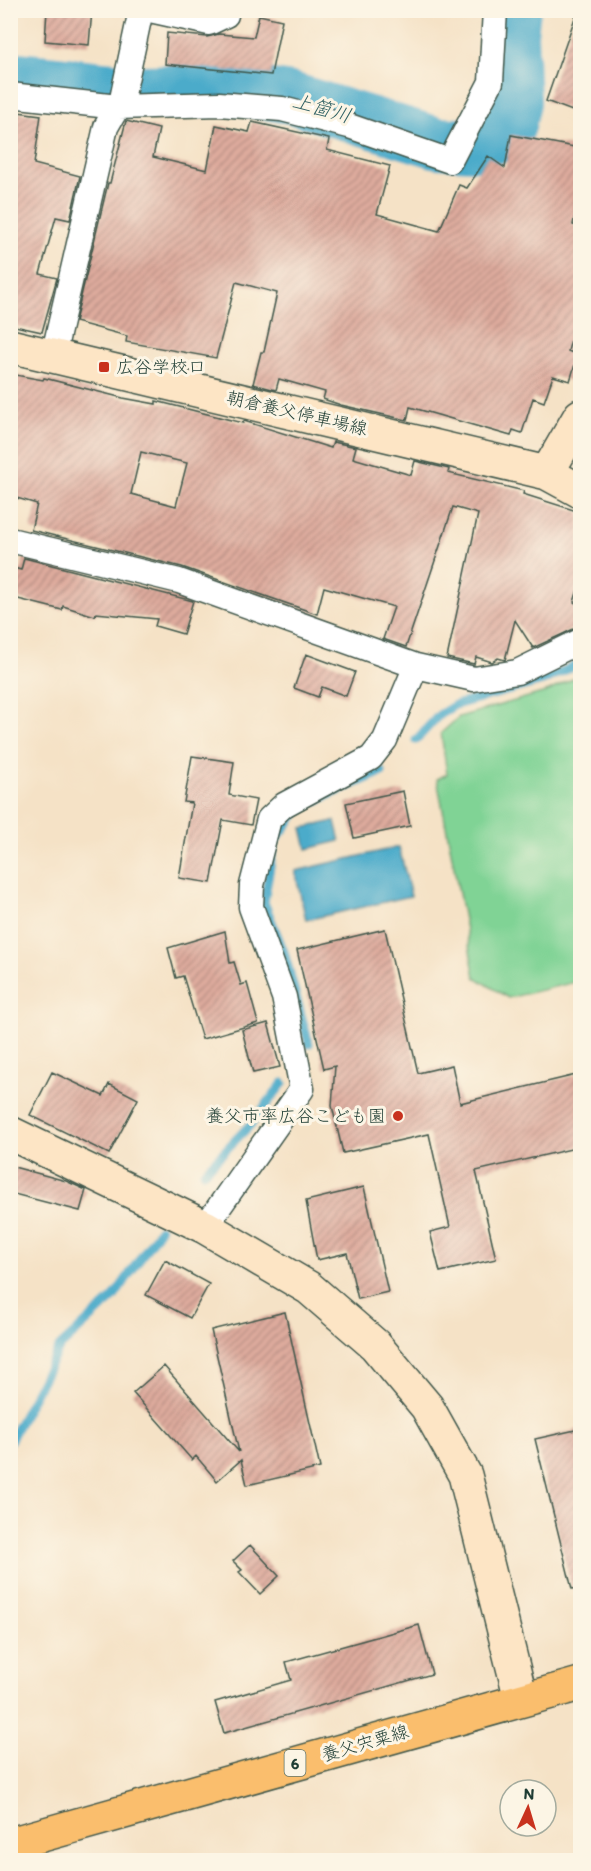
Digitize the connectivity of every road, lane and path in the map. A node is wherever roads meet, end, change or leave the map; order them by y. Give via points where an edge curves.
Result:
1 (141, 10) edge
2 (150, 10) edge
3 (227, 10) edge
4 (495, 10) edge
5 (10, 95) edge
6 (122, 97) junction
7 (10, 346) edge
8 (53, 356) junction
9 (580, 416) edge
10 (547, 473) junction
11 (580, 491) edge
12 (10, 540) edge
13 (580, 641) edge
14 (416, 666) junction
15 (10, 1133) edge
16 (206, 1227) junction
17 (580, 1684) edge
18 (521, 1699) junction
19 (10, 1844) edge

1 - 6 street
2 - 3 street via 210,23 226,15
4 - 6 street via 491,82 450,161 349,126 282,109
5 - 6 street
6 - 8 street via 106,127
7 - 8 street, 朝倉養父停車場線
8 - 10 street, 朝倉養父停車場線
9 - 10 street
10 - 11 street, 朝倉養父停車場線
12 - 14 street via 179,581
13 - 14 street via 517,672 474,679
14 - 16 street via 385,740 371,758 285,805 268,819 252,885 251,907 284,997 302,1089
15 - 16 street
16 - 18 street via 309,1288 375,1345 427,1407 465,1475
17 - 18 main road, 養父宍粟線 / 6
18 - 19 main road, 養父宍粟線 / 6

